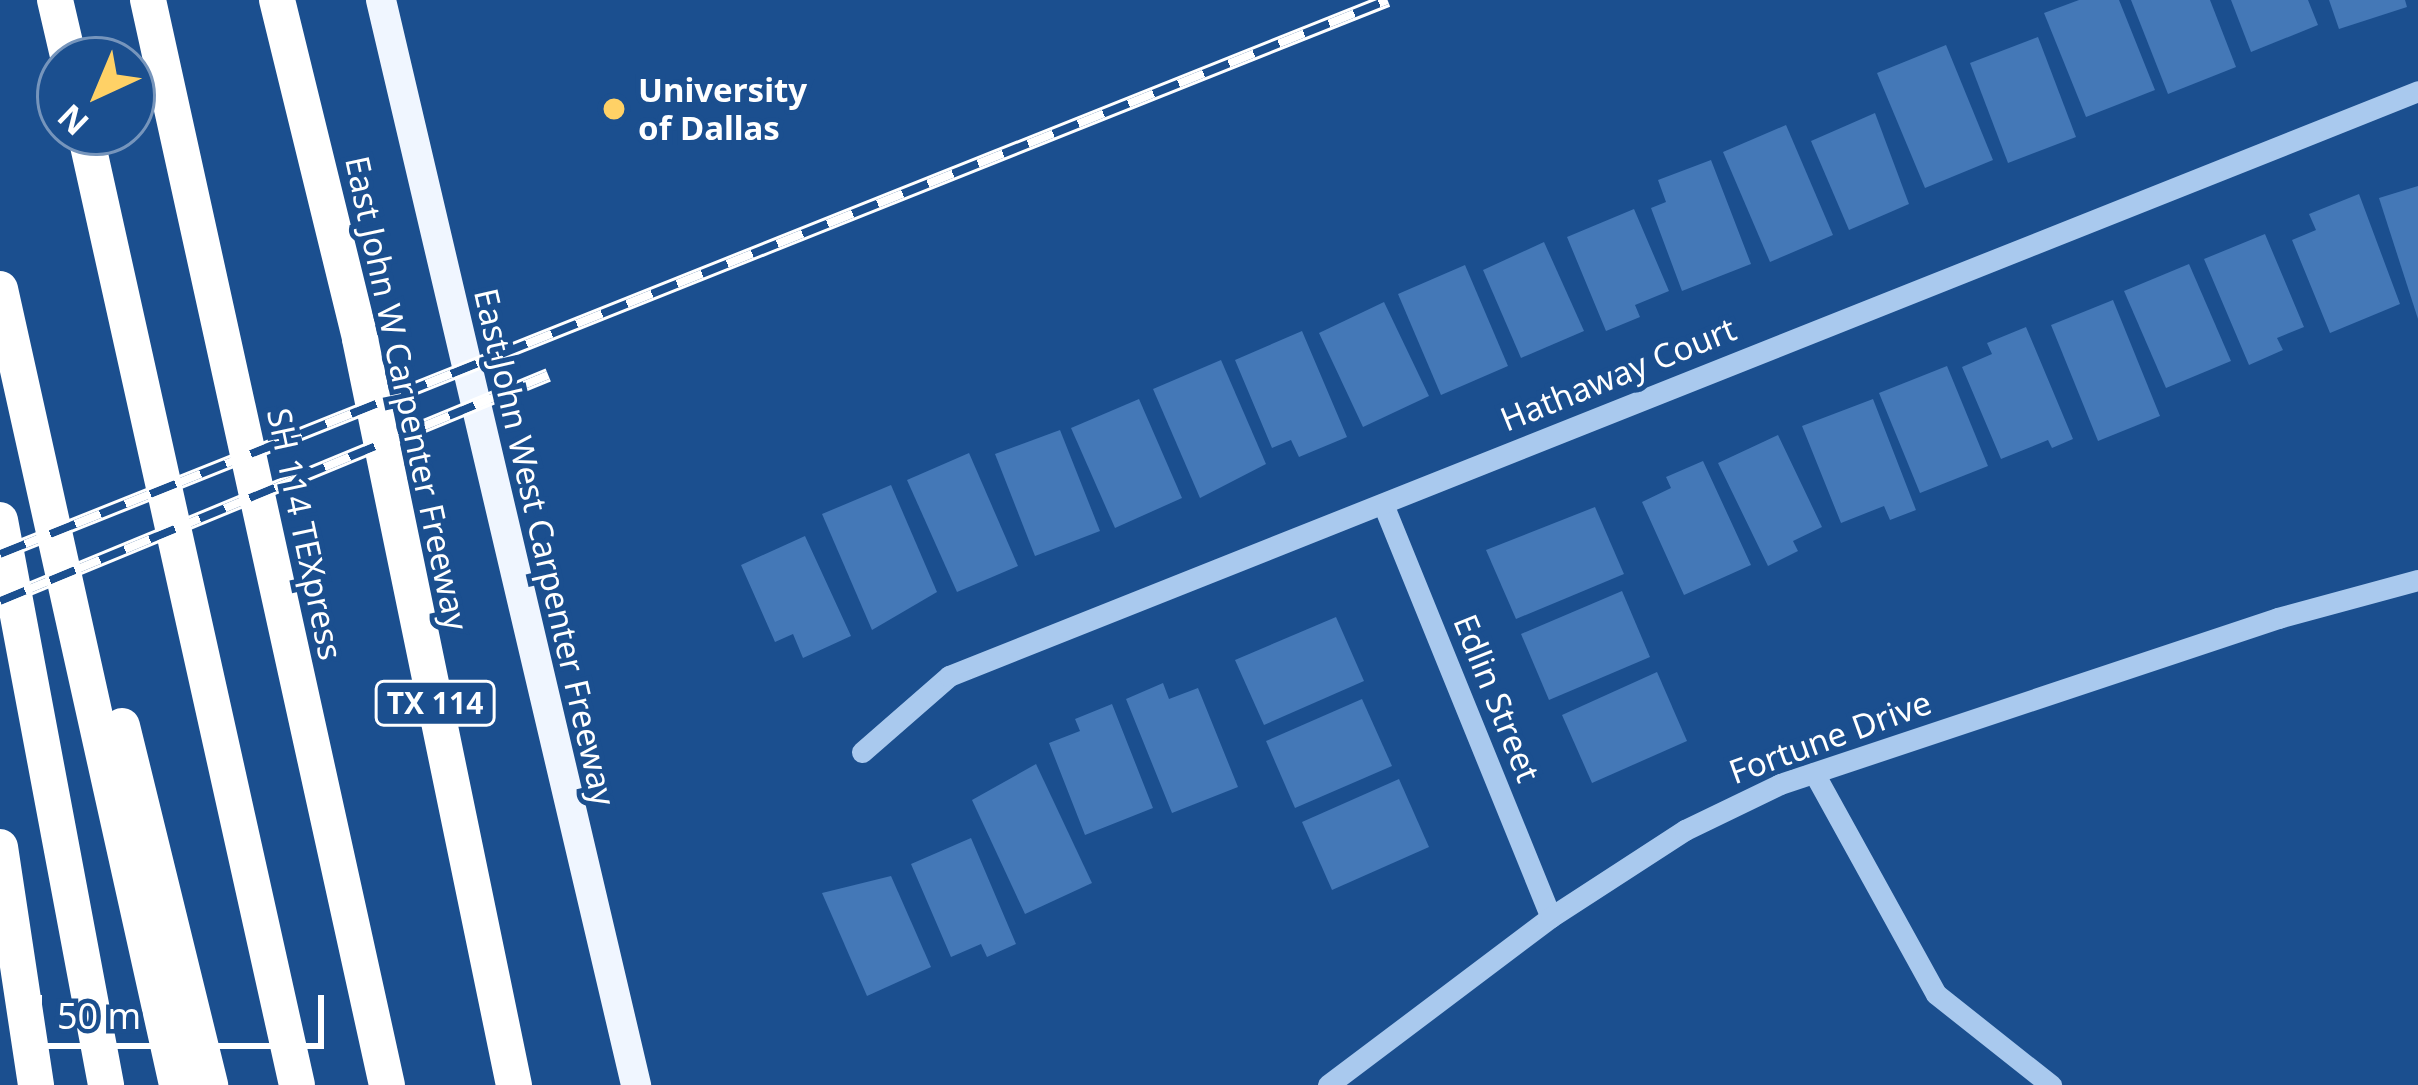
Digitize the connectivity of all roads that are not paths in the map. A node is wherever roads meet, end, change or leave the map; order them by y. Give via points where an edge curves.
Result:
1 (55, 0) edge
2 (148, 0) edge
3 (277, 0) edge
4 (382, 0) edge
5 (63, 36) edge
6 (2418, 91) edge
7 (418, 154) joint
8 (90, 156) edge
9 (0, 289) edge
10 (45, 490) junction
11 (1383, 504) junction
12 (0, 520) edge
13 (2418, 580) edge
14 (862, 752) dead end
15 (1814, 773) junction
16 (0, 847) edge
17 (1550, 916) junction
18 (520, 1079) edge
19 (36, 1085) edge
20 (106, 1085) edge
21 (177, 1085) edge
22 (210, 1085) edge
23 (298, 1085) edge
24 (387, 1085) edge
25 (636, 1085) edge
26 (1328, 1085) edge
27 (2051, 1085) edge

1 - 5 highway
2 - 24 highway, SH 114 TEXpress
3 - 18 highway, East John W Carpenter Freeway / TX 114 via 360,339
4 - 7 main road, East John W Carpenter Freeway
6 - 11 street, Hathaway Court
7 - 25 main road, East John West Carpenter Freeway
8 - 23 highway
9 - 10 highway
10 - 21 highway
10 - 22 highway via 87,584
11 - 14 street, Hathaway Court via 949,676
11 - 17 street, Edlin Street
12 - 20 highway
13 - 15 street, Fortune Drive via 2278,618
15 - 17 street, Fortune Drive via 1684,830
15 - 27 street via 1936,994
16 - 19 highway
17 - 26 street, Fortune Drive

